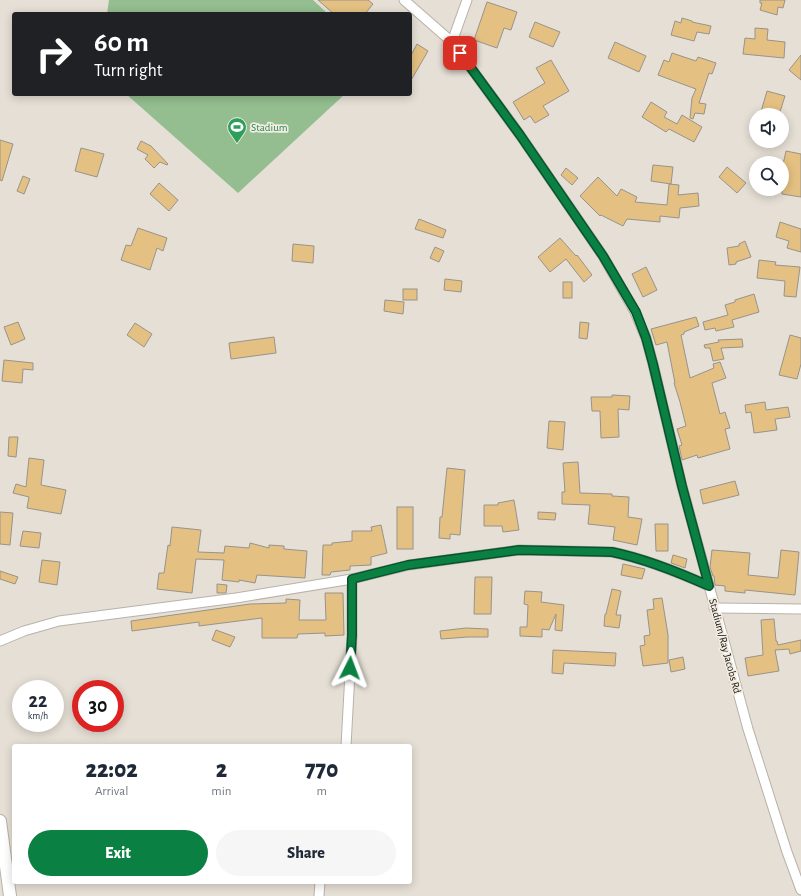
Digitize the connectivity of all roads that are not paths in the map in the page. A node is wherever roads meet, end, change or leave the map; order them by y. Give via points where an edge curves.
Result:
1 (404, 0) edge
2 (467, 0) edge
3 (452, 42) junction
4 (352, 579) junction
5 (709, 586) junction
6 (714, 608) junction
7 (801, 610) edge
8 (0, 641) edge
9 (346, 744) edge
10 (0, 821) edge
11 (320, 884) edge
12 (801, 890) edge
13 (10, 896) edge
14 (318, 896) edge

1 - 3 street, Stadium/Ray Jacobs Rd
2 - 3 street
3 - 5 street, Stadium/Ray Jacobs Rd via 603,256 636,312 653,364
4 - 5 street via 408,565 519,550 612,552 674,570
4 - 8 street via 236,598 59,621
4 - 9 street via 352,636
5 - 6 street, Stadium/Ray Jacobs Rd
6 - 7 street
6 - 12 street, Stadium/Ray Jacobs Rd via 748,730
10 - 13 main road
11 - 14 street

